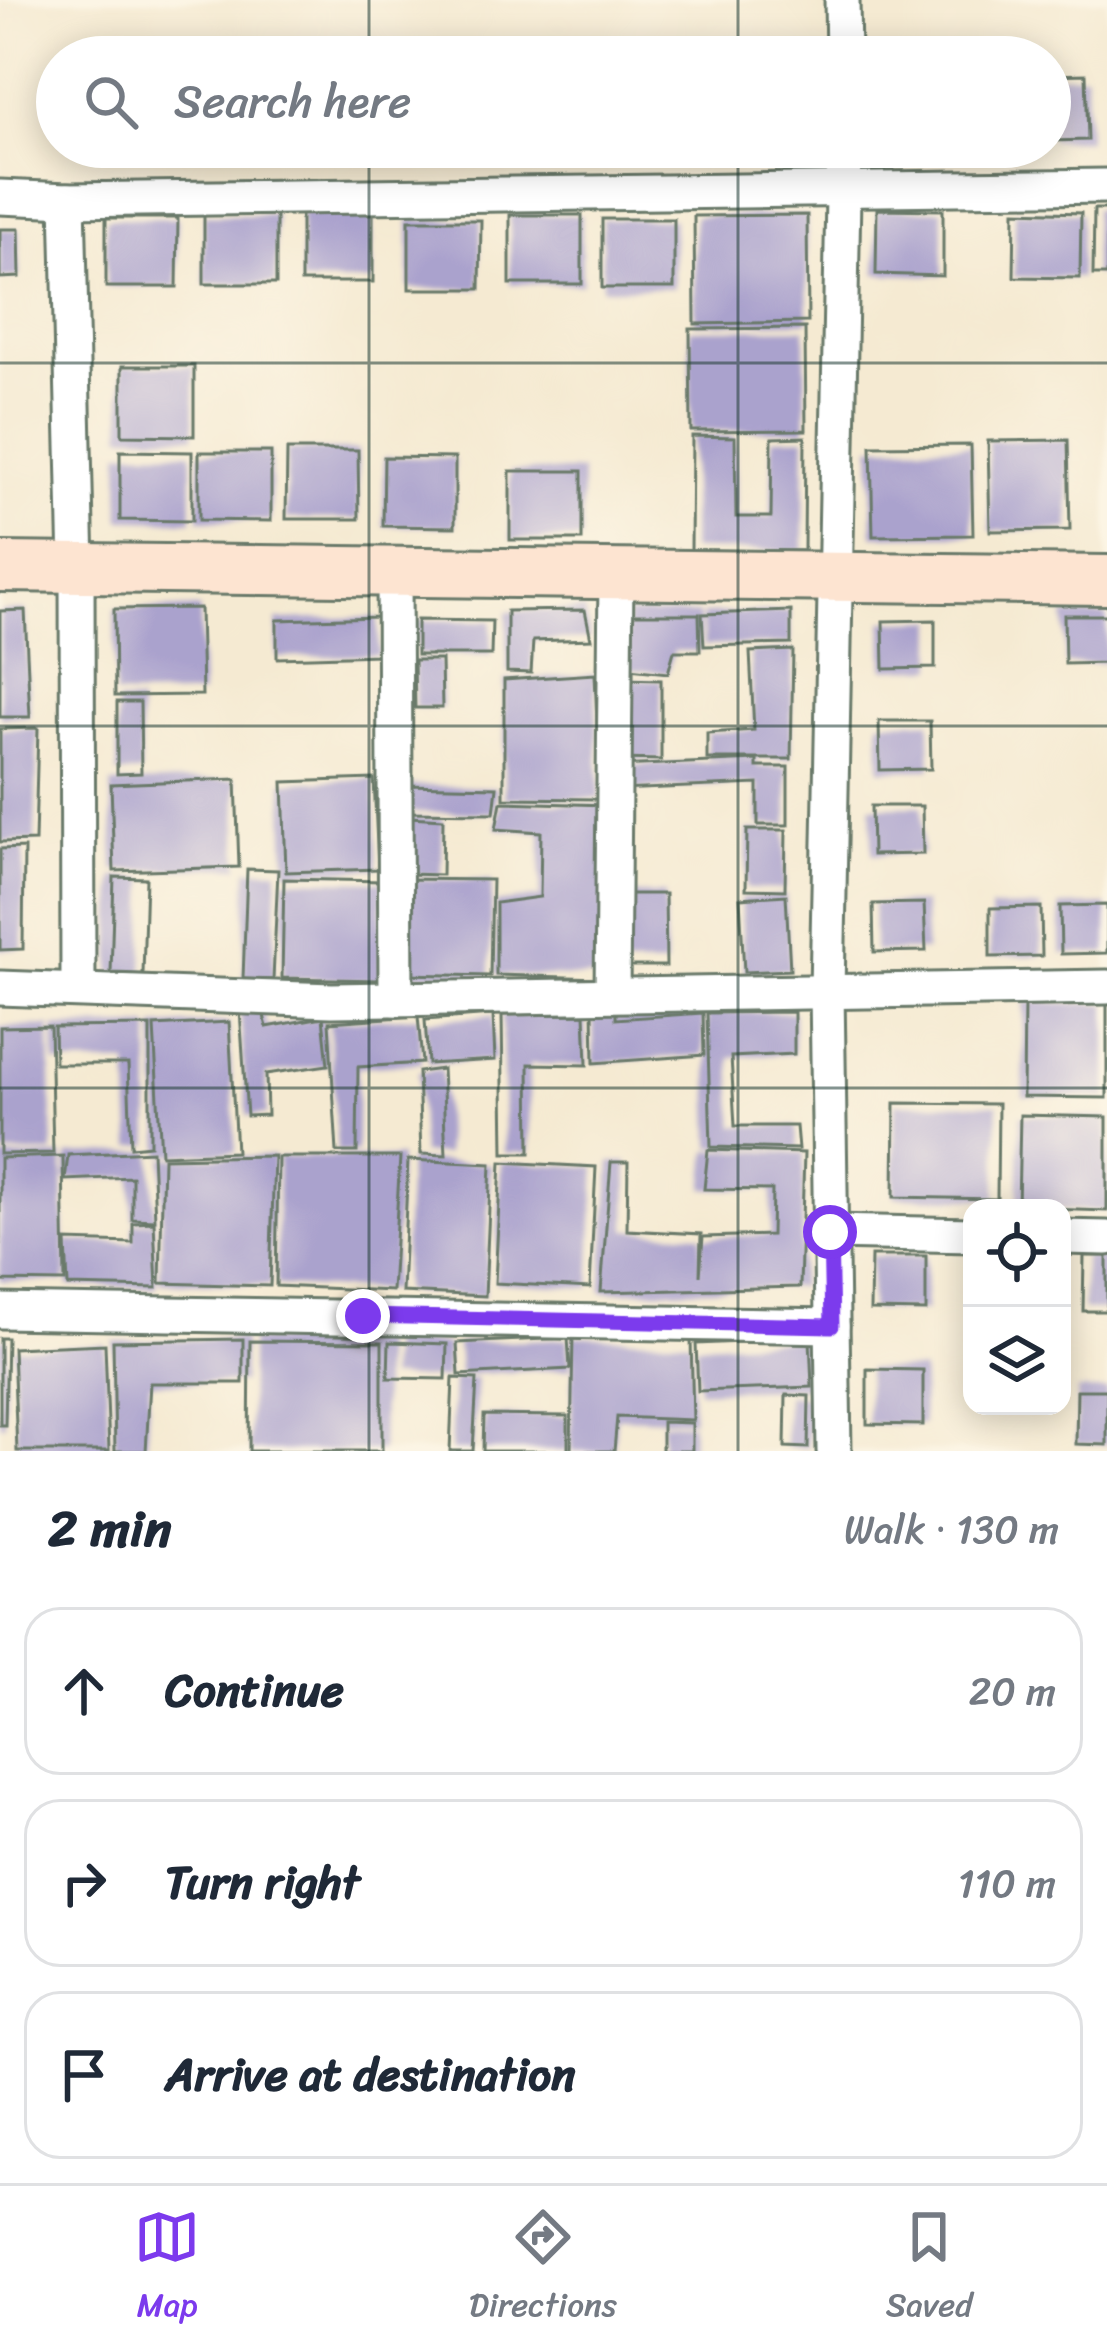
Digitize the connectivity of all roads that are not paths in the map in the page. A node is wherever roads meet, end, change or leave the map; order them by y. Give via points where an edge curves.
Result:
1 (842, 0) edge
2 (843, 36) edge
3 (844, 168) edge
4 (1107, 186) edge
5 (844, 191) junction
6 (0, 197) edge
7 (68, 200) junction
8 (0, 567) edge
9 (77, 568) junction
10 (394, 572) junction
11 (616, 574) junction
12 (833, 578) junction
13 (1107, 580) edge
14 (1107, 987) edge
15 (0, 988) edge
16 (78, 988) junction
17 (827, 991) junction
18 (612, 994) junction
19 (396, 999) junction
20 (830, 1232) junction
21 (963, 1235) edge
22 (1071, 1237) edge
23 (1107, 1238) edge
24 (0, 1311) edge
25 (832, 1326) junction
26 (834, 1451) edge

1 - 2 street
3 - 5 street
4 - 5 street
5 - 7 street
5 - 12 street
6 - 7 street
7 - 9 street
8 - 9 main road
9 - 10 main road
9 - 16 street
10 - 11 main road
10 - 19 street
11 - 12 main road
11 - 18 street
12 - 13 main road
12 - 17 street
14 - 17 street
15 - 16 street
16 - 19 street
17 - 18 street
17 - 20 street
18 - 19 street
20 - 21 street
20 - 25 street
22 - 23 street
24 - 25 street
25 - 26 street

